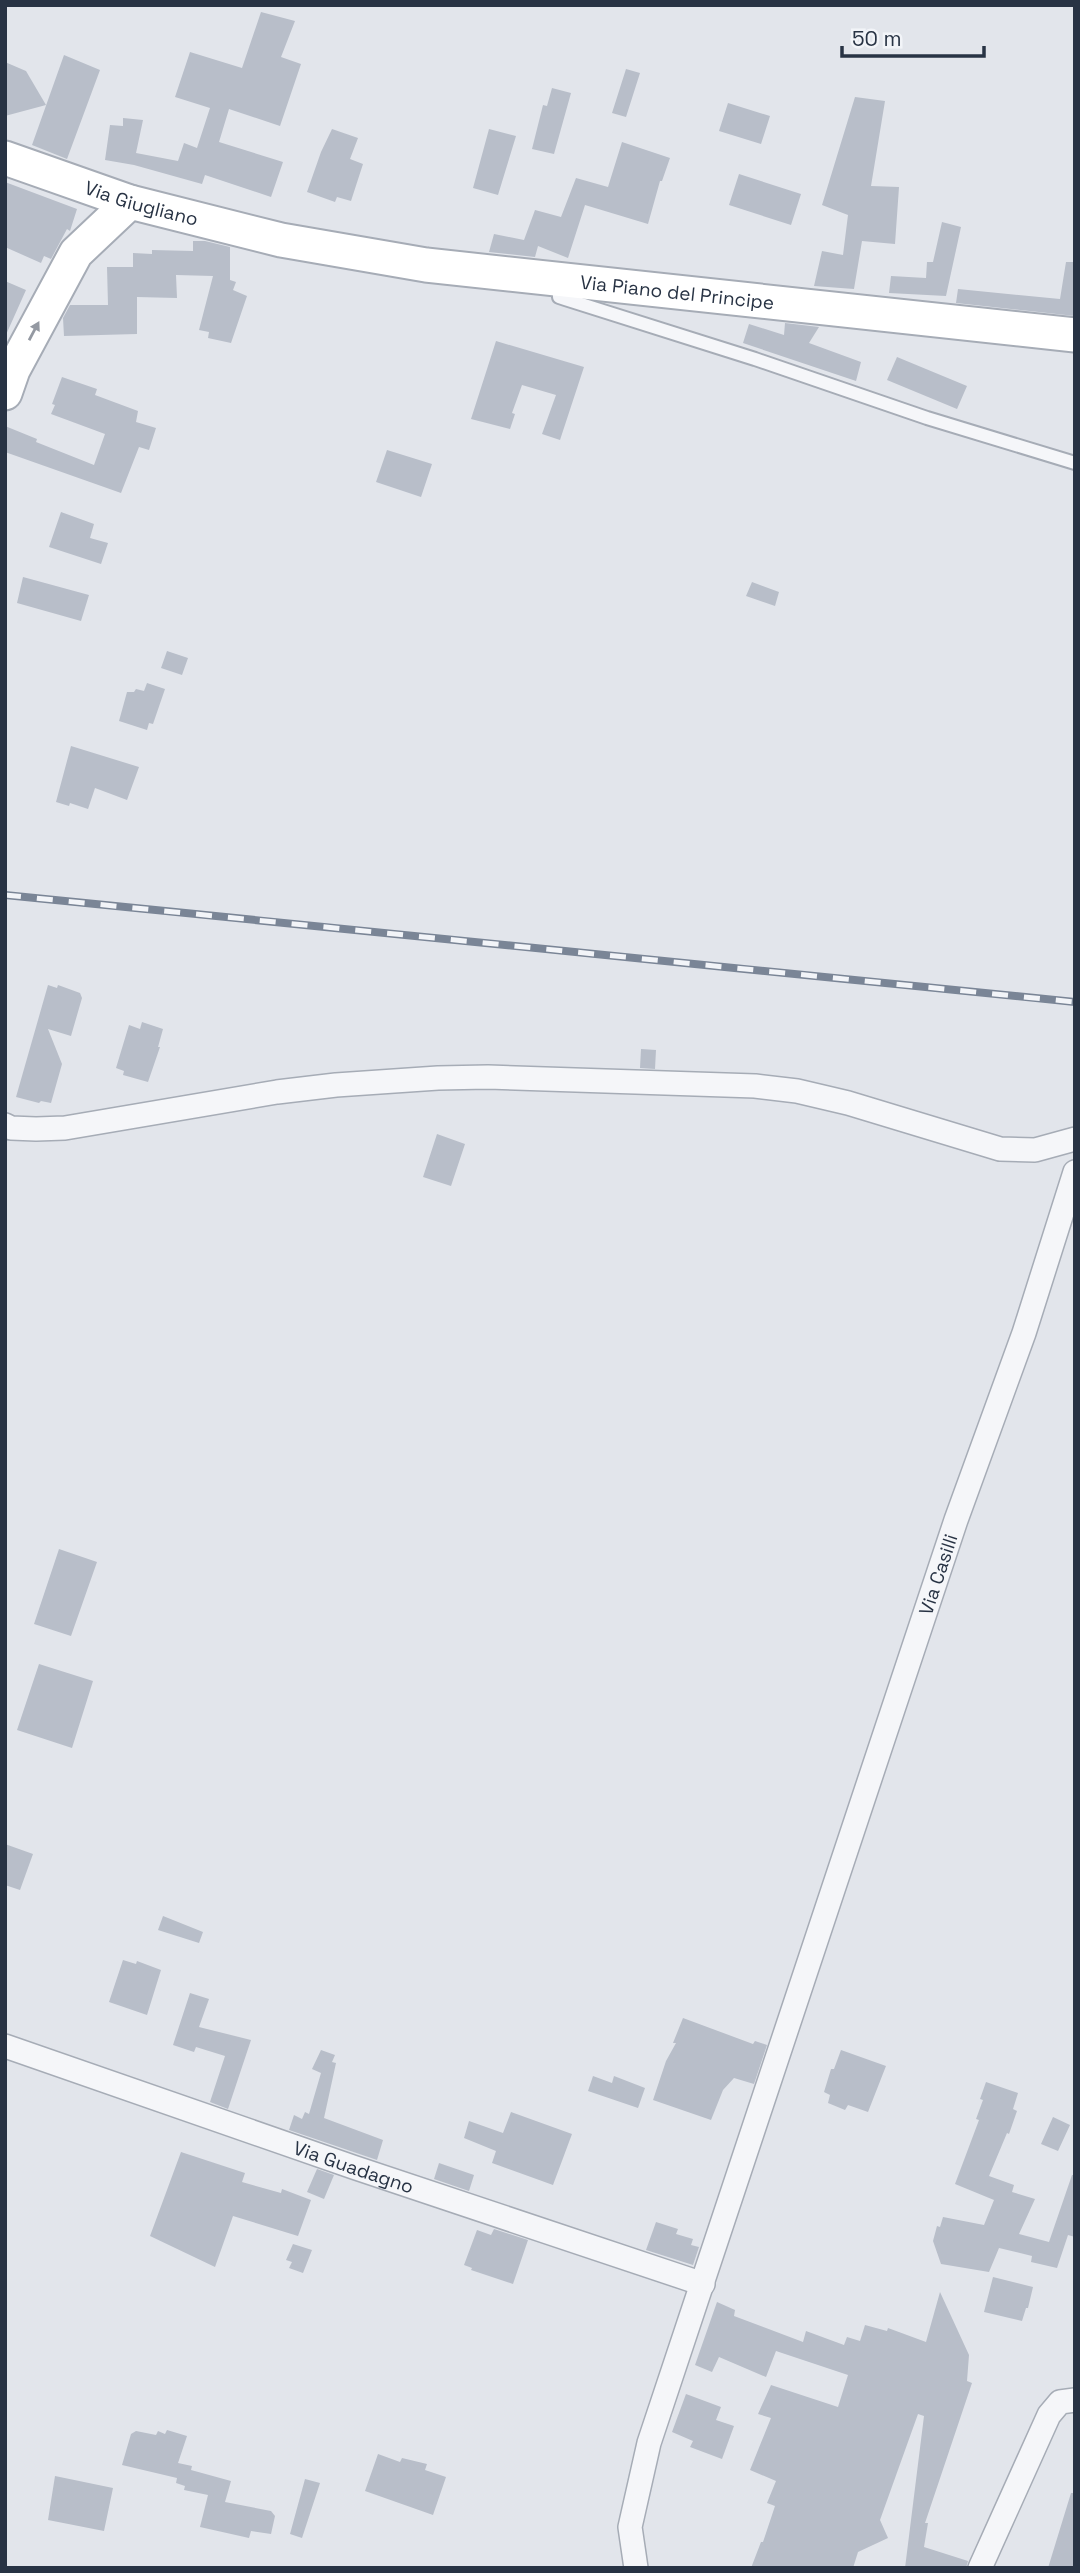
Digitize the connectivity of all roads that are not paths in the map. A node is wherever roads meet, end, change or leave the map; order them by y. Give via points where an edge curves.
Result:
1 (5, 158) edge
2 (130, 202) junction
3 (281, 240) joint
4 (558, 279) junction
5 (1075, 335) edge
6 (5, 393) edge
7 (1075, 463) edge
8 (5, 1125) edge
9 (1075, 1139) edge
10 (1075, 1172) edge
11 (5, 2046) edge
12 (703, 2284) junction
13 (1075, 2400) edge
14 (636, 2568) edge
15 (981, 2568) edge

1 - 2 street, Via Giugliano
2 - 3 street, Via Giugliano
6 -> 2 street via 76,253
3 - 4 street, Via Piano del Principe via 426,265
4 - 5 street, Via Piano del Principe
4 - 7 lane via 559,297
8 - 9 street via 65,1128 336,1084 488,1077 755,1086 848,1103 1000,1149 1035,1150
10 - 12 street, Via Casilli
11 - 12 street, Via Guadagno
12 - 14 street, Via Casilli via 649,2443 630,2527
13 - 15 street via 1060,2402 1049,2415

